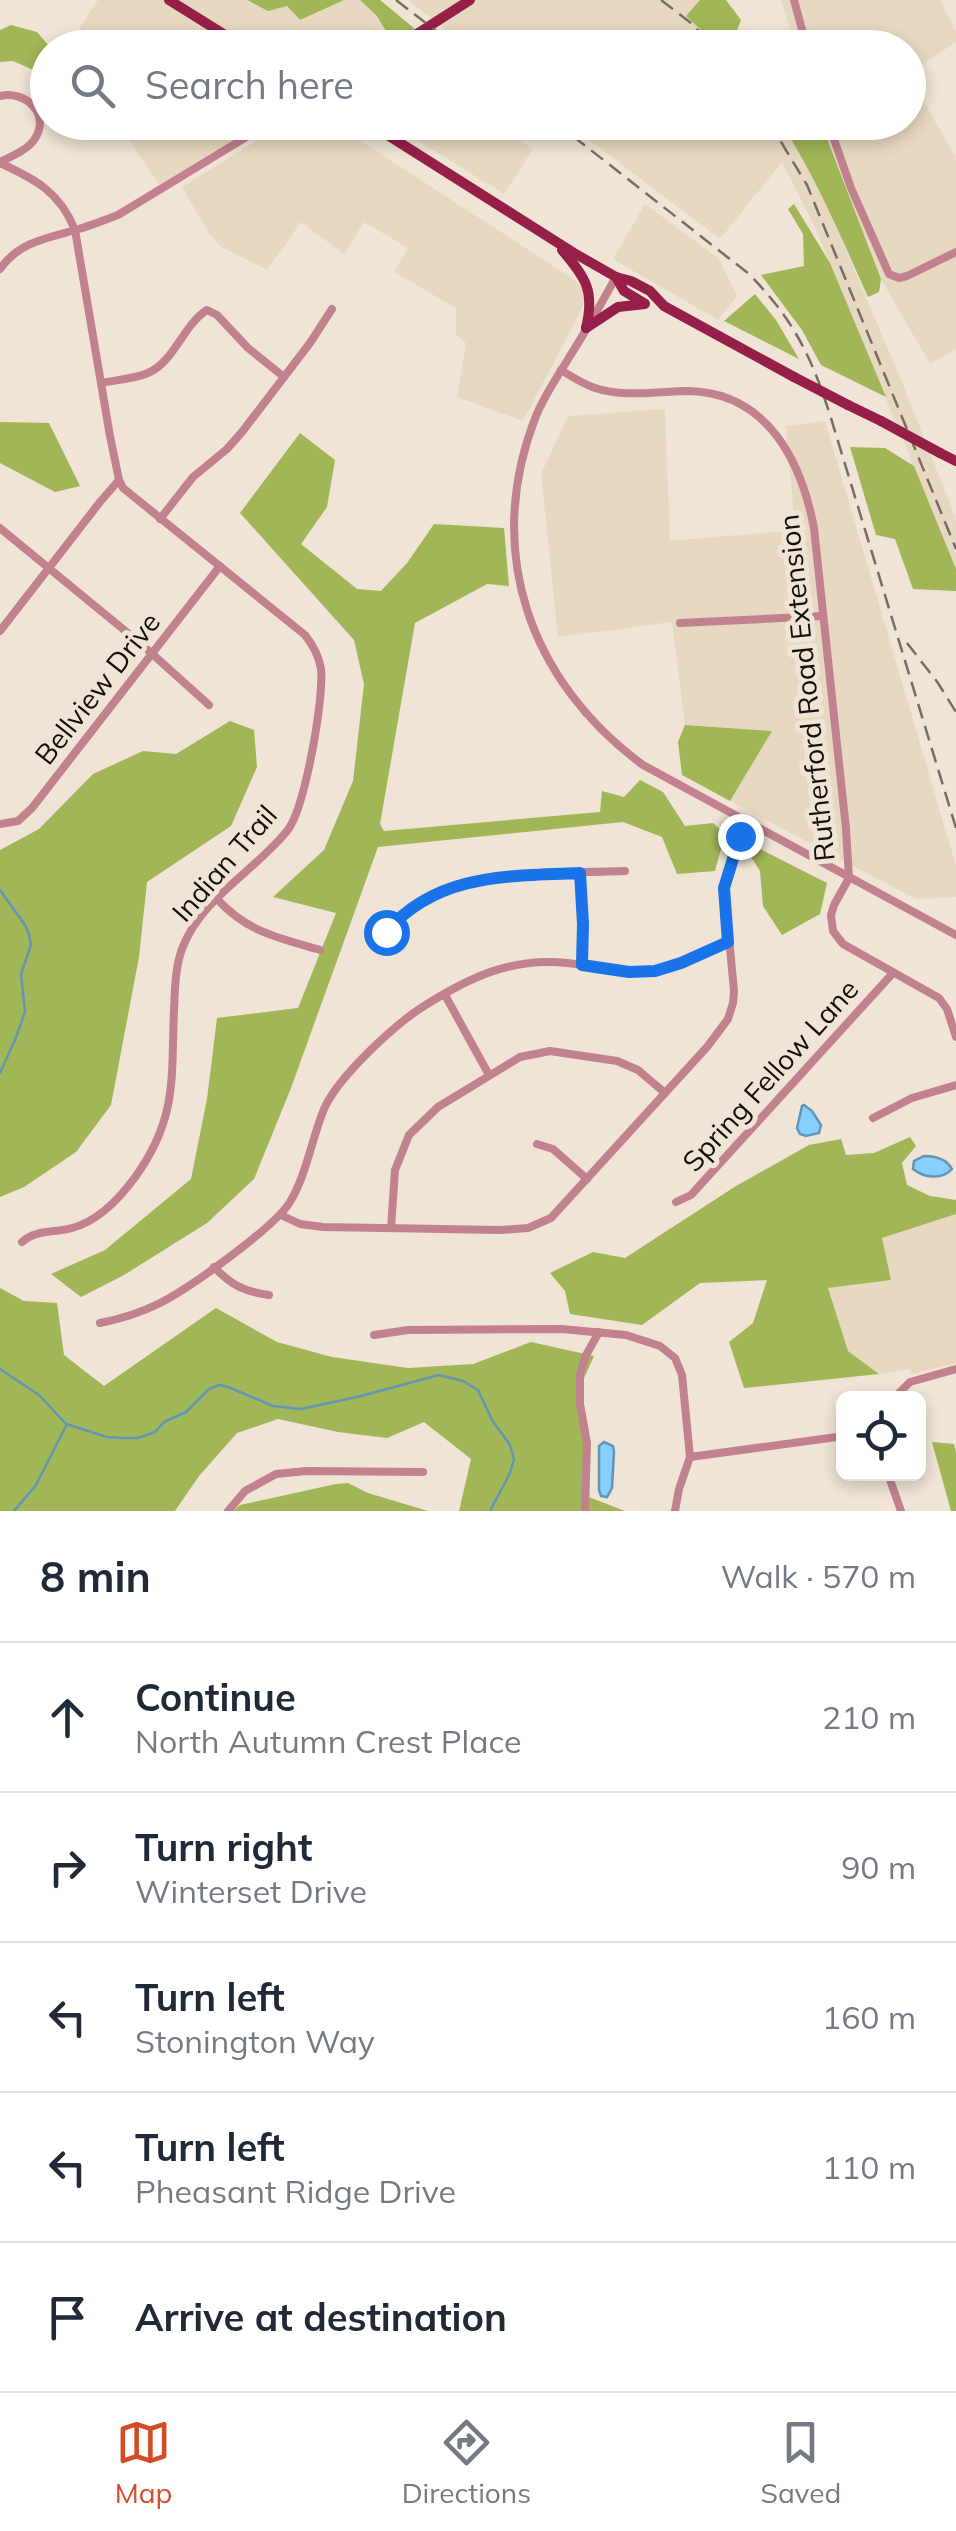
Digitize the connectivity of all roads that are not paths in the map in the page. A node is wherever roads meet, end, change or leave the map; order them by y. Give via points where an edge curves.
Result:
1 (169, 0) edge
2 (470, 0) edge
3 (794, 0) edge
4 (217, 30) edge
5 (423, 30) edge
6 (802, 30) edge
7 (0, 96) edge
8 (30, 102) edge
9 (34, 140) edge
10 (242, 140) edge
11 (395, 140) edge
12 (834, 140) edge
13 (0, 162) edge
14 (75, 230) junction
15 (555, 241) junction
16 (956, 252) edge
17 (0, 269) edge
18 (616, 278) junction
19 (645, 304) junction
20 (664, 306) junction
21 (332, 308) dead end
22 (586, 328) junction
23 (561, 370) junction
24 (284, 377) junction
25 (101, 383) junction
26 (956, 461) edge
27 (119, 480) junction
28 (160, 519) junction
29 (0, 528) edge
30 (220, 566) junction
31 (48, 568) junction
32 (824, 616) junction
33 (680, 623) dead end
34 (0, 631) edge
35 (151, 655) junction
36 (208, 705) dead end
37 (746, 822) junction
38 (0, 824) edge
39 (625, 870) dead end
40 (580, 873) junction
41 (849, 878) junction
42 (217, 899) junction
43 (386, 932) dead end
44 (956, 936) edge
45 (728, 942) junction
46 (320, 950) dead end
47 (582, 965) junction
48 (893, 974) junction
49 (445, 995) junction
50 (956, 1036) edge
51 (489, 1075) junction
52 (956, 1084) edge
53 (664, 1093) junction
54 (872, 1118) dead end
55 (537, 1144) dead end
56 (587, 1180) junction
57 (676, 1202) dead end
58 (281, 1215) junction
59 (391, 1228) junction
60 (22, 1242) dead end
61 (214, 1267) junction
62 (269, 1295) dead end
63 (100, 1323) dead end
64 (599, 1332) junction
65 (374, 1335) dead end
66 (956, 1369) edge
67 (901, 1391) edge
68 (836, 1437) edge
69 (690, 1457) junction
70 (422, 1472) dead end
71 (890, 1481) edge
72 (228, 1511) edge
73 (584, 1511) edge
74 (676, 1511) edge
75 (901, 1511) edge

1 - 4 main road
2 - 5 main road
3 - 6 street
7 - 8 street via 16,94
9 - 13 street
10 - 14 street via 134,206
11 - 15 main road
12 - 16 street via 889,274 907,276
13 - 14 street via 46,188
14 - 17 street via 29,243
14 - 25 street
15 - 18 main road
15 - 22 main road via 588,287
18 - 19 main road
18 - 20 main road via 650,291
18 - 22 street
19 - 20 main road
19 - 22 main road via 618,307
20 - 26 main road, bridge
21 - 24 street
22 - 23 street
23 - 32 street, Rutherford Road Extension via 608,392 714,394 764,421 789,452 806,490
23 - 37 street via 536,416 516,490 517,564 538,638 565,688 612,740 643,765
24 - 25 street via 208,310 155,369
24 - 28 street
25 - 27 street
27 - 28 street, Indian Trail
27 - 31 street
28 - 30 street, Indian Trail
29 - 31 street
30 - 35 street, Bellview Drive
30 - 42 street, Indian Trail via 305,635 321,680 295,820
31 - 34 street
31 - 35 street
32 - 33 street
32 - 41 street, Rutherford Road Extension
35 - 36 street
35 - 38 street, Bellview Drive via 32,808 18,821
37 - 41 street
37 - 45 street via 724,884
39 - 40 street
40 - 43 street via 467,882 406,912
40 - 47 street
41 - 44 street
41 - 48 street via 830,915 833,931
42 - 46 street via 252,928
42 - 60 street, Indian Trail via 180,956 172,1091 148,1156 123,1193 94,1219
45 - 47 street via 655,971
45 - 53 street via 734,990 728,1019
47 - 49 street via 513,964
48 - 50 street via 938,998
48 - 57 street, Spring Fellow Lane via 691,1195
49 - 51 street
49 - 58 street via 396,1029 338,1085
51 - 53 street via 530,1053 561,1052 628,1064
51 - 59 street via 438,1107 410,1135 393,1179
52 - 54 street
53 - 56 street
55 - 56 street via 553,1149
56 - 59 street via 551,1218 528,1228
58 - 59 street via 311,1226
58 - 61 street
61 - 62 street via 242,1290
61 - 63 street via 154,1306
64 - 65 street
64 - 69 street via 650,1342 676,1358
64 - 73 street via 580,1374
66 - 67 street via 910,1382
68 - 69 street
69 - 74 street
70 - 72 street via 276,1474 245,1491
71 - 75 street

